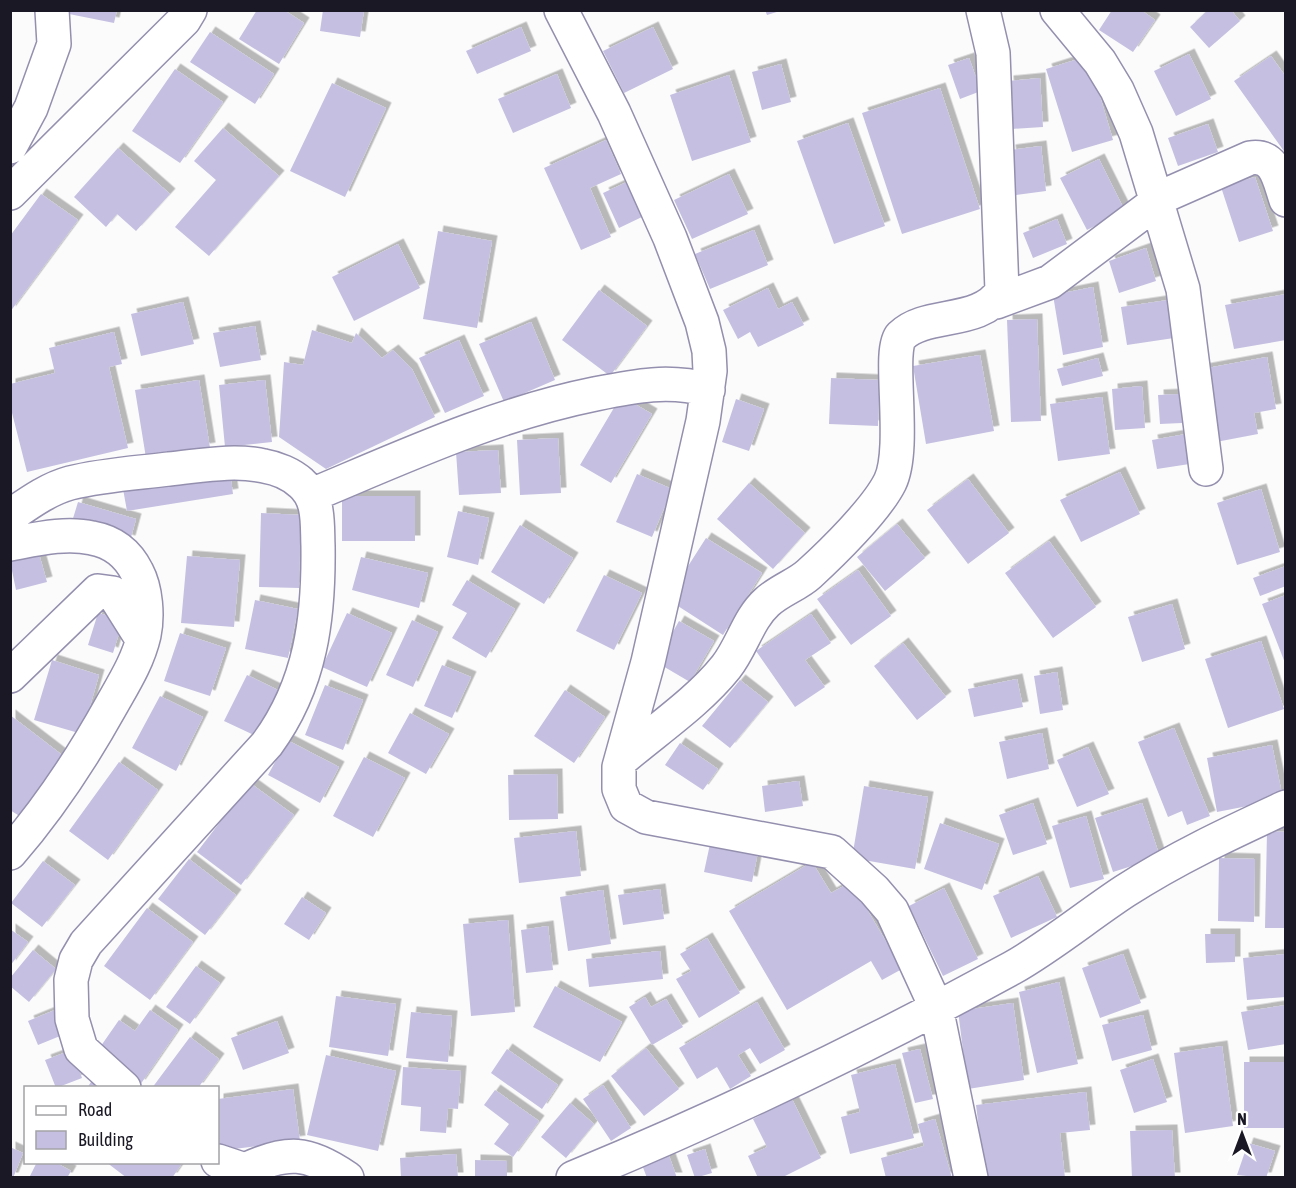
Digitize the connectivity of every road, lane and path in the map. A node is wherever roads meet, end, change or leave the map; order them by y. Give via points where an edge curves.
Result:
1 (52, 10) edge
2 (190, 10) edge
3 (561, 10) edge
4 (983, 10) edge
5 (1057, 10) edge
6 (10, 147) edge
7 (10, 193) edge
8 (1286, 200) edge
9 (1158, 201) junction
10 (996, 302) junction
11 (708, 390) junction
12 (1206, 468) dead end
13 (312, 495) junction
14 (10, 516) edge
15 (10, 544) edge
16 (142, 639) junction
17 (10, 676) edge
18 (621, 760) junction
19 (1286, 807) edge
20 (10, 853) edge
21 (936, 1007) junction
22 (122, 1086) edge
23 (219, 1161) edge
24 (347, 1178) edge
25 (573, 1178) edge
26 (971, 1178) edge

1 - 6 street via 54,44 31,108
2 - 7 street
3 - 11 street via 614,113 670,237 702,322 709,351
4 - 10 street via 993,52 1002,259 1002,291
5 - 9 street via 1100,62 1117,90
8 - 9 street via 1274,167 1258,156
9 - 10 street via 1072,269 1050,282
9 - 12 street via 1183,289
10 - 18 street via 984,309 912,328 900,337 895,352 897,463 881,499 808,575 766,602 713,682
11 - 13 street via 663,383 566,400 468,430
11 - 18 street via 659,617
13 - 14 street via 284,472 264,466 219,464 70,483
13 - 22 street via 317,510 317,606 314,638 293,701 267,744 86,943 76,960 70,1002 81,1049
15 - 16 street via 48,537 93,538 129,556 141,579 145,604
16 - 17 street via 113,593 98,591
16 - 20 street via 133,666 84,756
18 - 21 street via 618,789 626,806 646,817 832,852 892,911
19 - 21 street via 1180,858 1014,966
21 - 25 street via 763,1096
21 - 26 street
23 - 24 street via 245,1170 274,1156 302,1158 332,1167

